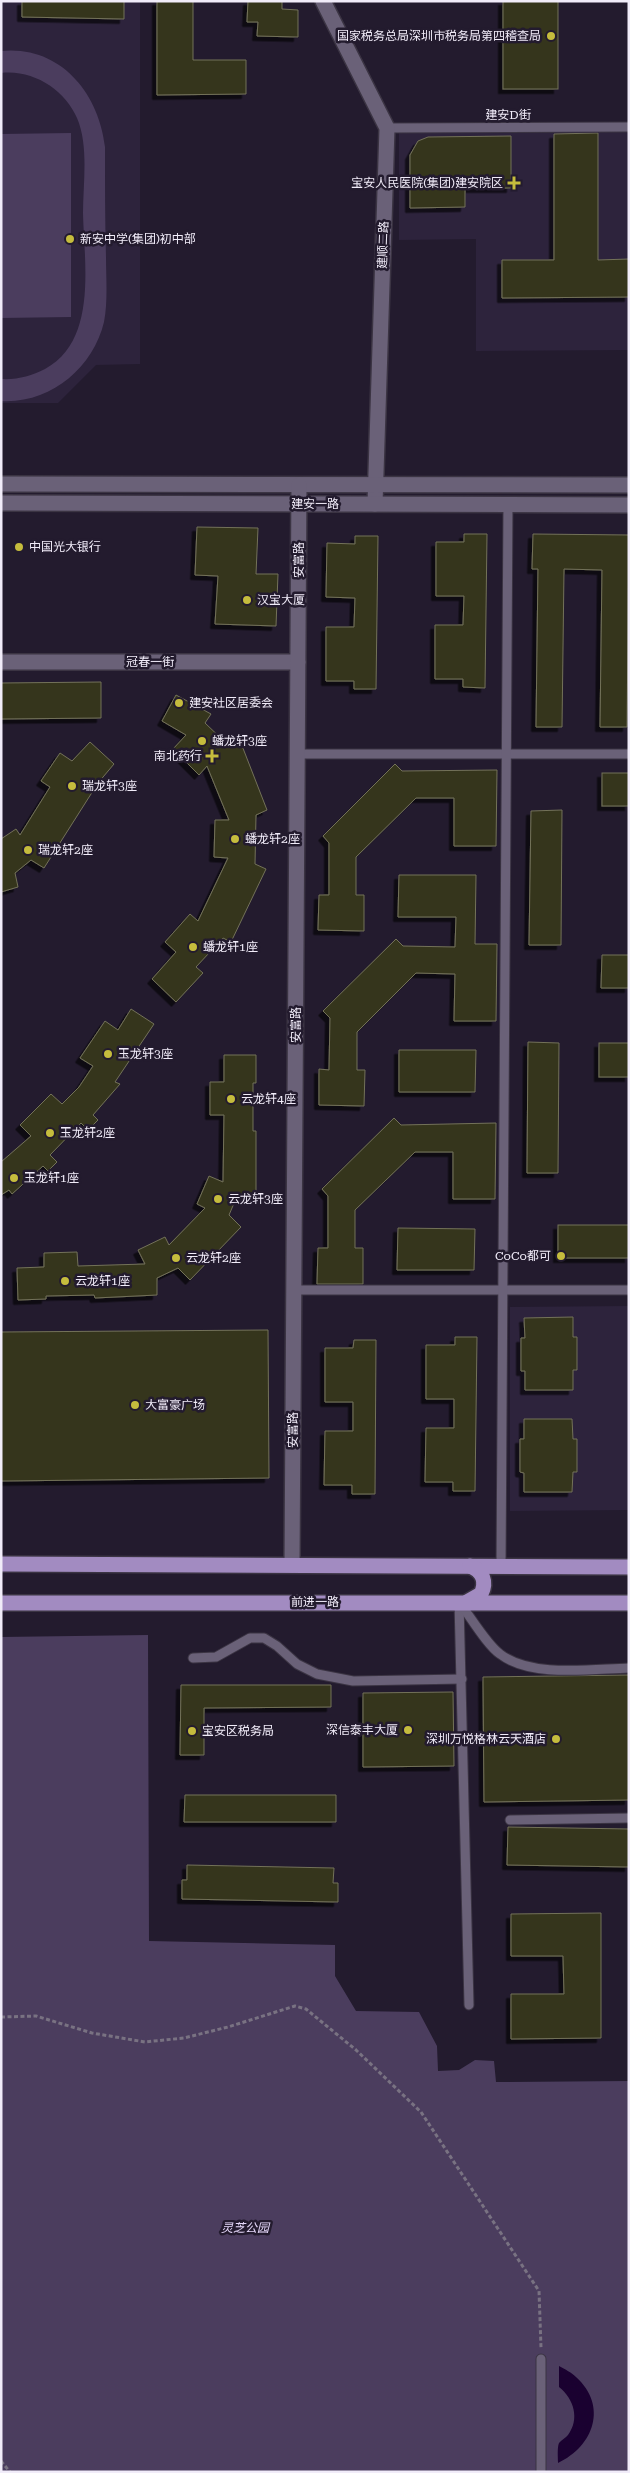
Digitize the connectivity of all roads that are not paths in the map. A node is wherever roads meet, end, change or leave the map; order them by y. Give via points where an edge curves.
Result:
1 (323, 1) edge
2 (629, 127) edge
3 (387, 128) junction
4 (1, 484) edge
5 (299, 484) junction
6 (376, 485) junction
7 (629, 485) edge
8 (1, 503) edge
9 (299, 504) junction
10 (375, 504) junction
11 (508, 504) junction
12 (629, 505) edge
13 (1, 662) edge
14 (298, 662) junction
15 (297, 754) junction
16 (507, 754) junction
17 (629, 754) edge
18 (294, 1290) junction
19 (503, 1290) junction
20 (629, 1290) edge
21 (1, 1564) edge
22 (292, 1565) junction
23 (470, 1566) junction
24 (501, 1566) junction
25 (629, 1567) edge
26 (463, 1602) junction
27 (1, 1603) edge
28 (629, 1603) edge
29 (193, 1658) dead end
30 (629, 1668) edge
31 (462, 1679) junction
32 (629, 1818) edge
33 (510, 1820) dead end
34 (469, 2005) dead end
35 (541, 2358) road end
36 (541, 2472) edge

1 - 3 street, 建顺二路
2 - 3 lane, 建安D街
3 - 6 street, 建顺二路
4 - 5 street, 建安一路
5 - 6 street, 建安一路
5 - 9 street, 安富路
6 - 7 street, 建安一路
6 - 10 street, 建顺二路
8 - 9 street, 建安一路
9 - 10 street, 建安一路
9 - 14 street, 安富路
10 - 11 street, 建安一路
11 - 12 street, 建安一路
11 - 16 lane
13 - 14 street, 冠春一街
14 - 15 street, 安富路
15 - 16 lane
15 - 18 street, 安富路
16 - 17 lane
16 - 19 lane
18 - 19 lane
18 - 22 street, 安富路
19 - 20 lane
19 - 24 lane
21 - 22 main road
22 - 23 main road
23 - 24 main road
23 - 26 main road via 479,1571 484,1582 481,1594
24 - 25 main road
26 - 27 main road, 前进一路
26 - 28 main road, 前进一路
26 - 30 lane via 498,1653 518,1665 541,1669
26 - 31 lane
29 - 31 lane via 216,1656 250,1638 264,1638 297,1664 317,1674 353,1681
31 - 34 lane
32 - 33 lane
35 - 36 lane

